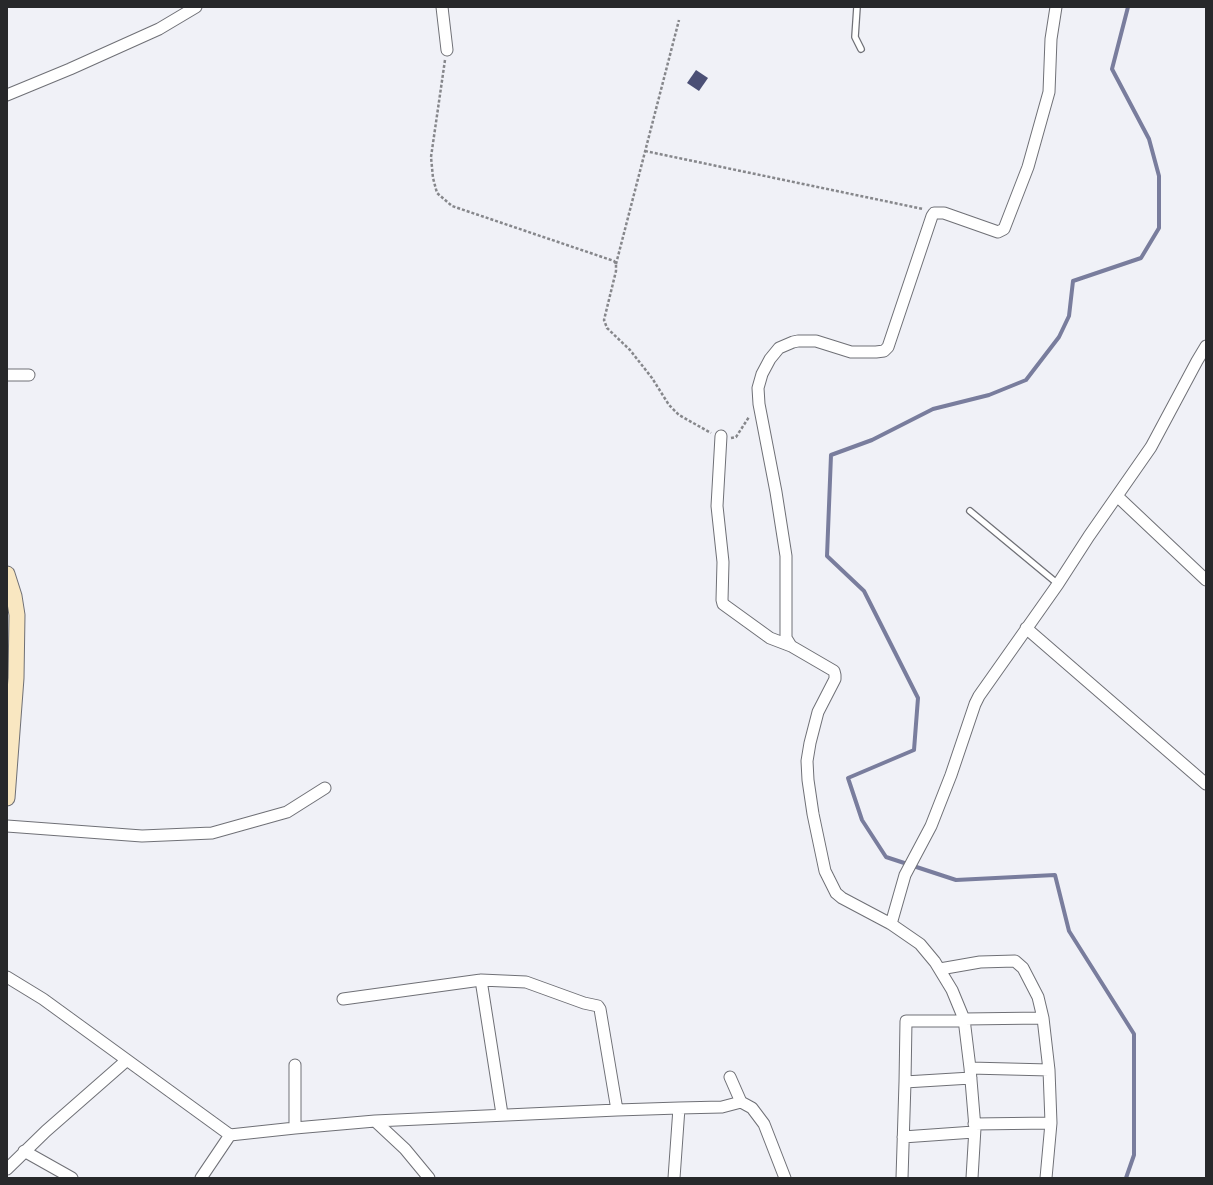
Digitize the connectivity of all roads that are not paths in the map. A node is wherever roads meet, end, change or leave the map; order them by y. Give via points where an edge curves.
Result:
1 (196, 7) edge
2 (442, 7) edge
3 (857, 7) edge
4 (1056, 7) edge
5 (861, 49) dead end
6 (447, 50) road end
7 (7, 95) edge
8 (1206, 346) edge
9 (7, 375) edge
10 (29, 375) dead end
11 (721, 436) road end
12 (1117, 496) junction
13 (970, 511) dead end
14 (7, 574) edge
15 (1206, 580) edge
16 (1058, 584) junction
17 (1026, 628) junction
18 (791, 646) junction
19 (1206, 784) edge
20 (325, 788) dead end
21 (7, 798) edge
22 (7, 826) edge
23 (891, 924) junction
24 (940, 969) junction
25 (7, 977) edge
26 (481, 980) junction
27 (343, 999) dead end
28 (1043, 1018) junction
29 (964, 1020) junction
30 (127, 1060) junction
31 (295, 1065) dead end
32 (1049, 1070) junction
33 (970, 1073) junction
34 (730, 1077) dead end
35 (905, 1082) junction
36 (741, 1102) junction
37 (679, 1108) junction
38 (617, 1110) junction
39 (502, 1114) junction
40 (375, 1121) junction
41 (1051, 1123) junction
42 (295, 1128) junction
43 (974, 1128) junction
44 (230, 1135) junction
45 (903, 1137) junction
46 (24, 1151) junction
47 (7, 1169) edge
48 (72, 1178) edge
49 (201, 1178) edge
50 (429, 1178) edge
51 (674, 1178) edge
52 (785, 1178) edge
53 (902, 1178) edge
54 (972, 1178) edge
55 (1046, 1178) edge

1 - 7 street via 159,29
2 - 6 street
3 - 5 lane via 855,37
4 - 18 street via 1051,39 1049,92 1028,168 1004,229 998,232 937,212 932,216 888,347 884,351 851,352 816,341 798,341 779,348 762,374 758,388 759,404 786,556 786,638
8 - 12 street via 1151,447
9 - 10 street
11 - 18 street via 718,506 723,562 722,600 770,638
12 - 15 street
12 - 16 street
13 - 16 lane
14 - 21 street via 18,615
16 - 17 street
17 - 19 street
17 - 23 street via 975,704 931,826 905,875
18 - 23 street via 834,671 835,675 818,712 807,761 812,807 825,871 836,893 842,898
20 - 22 street via 287,812 212,833 142,836
23 - 24 street via 920,944
24 - 28 street via 980,962 1015,961 1023,968 1038,997
24 - 29 street
25 - 30 street
26 - 27 street
26 - 38 street via 526,982 598,1006
26 - 39 street
28 - 29 street
28 - 32 street
29 - 33 street
29 - 35 street via 906,1021
30 - 44 street
30 - 46 street
31 - 42 street
32 - 33 street
32 - 41 street
33 - 35 street
33 - 43 street
34 - 36 street
35 - 45 street
36 - 37 street via 722,1107
36 - 52 street via 752,1108 764,1124
37 - 38 street
37 - 51 street
38 - 39 street
39 - 40 street
40 - 42 street
40 - 50 street via 405,1149
41 - 43 street
41 - 55 street
42 - 44 street
43 - 45 street
43 - 54 street
44 - 49 street
45 - 53 street
46 - 47 street
46 - 48 street

